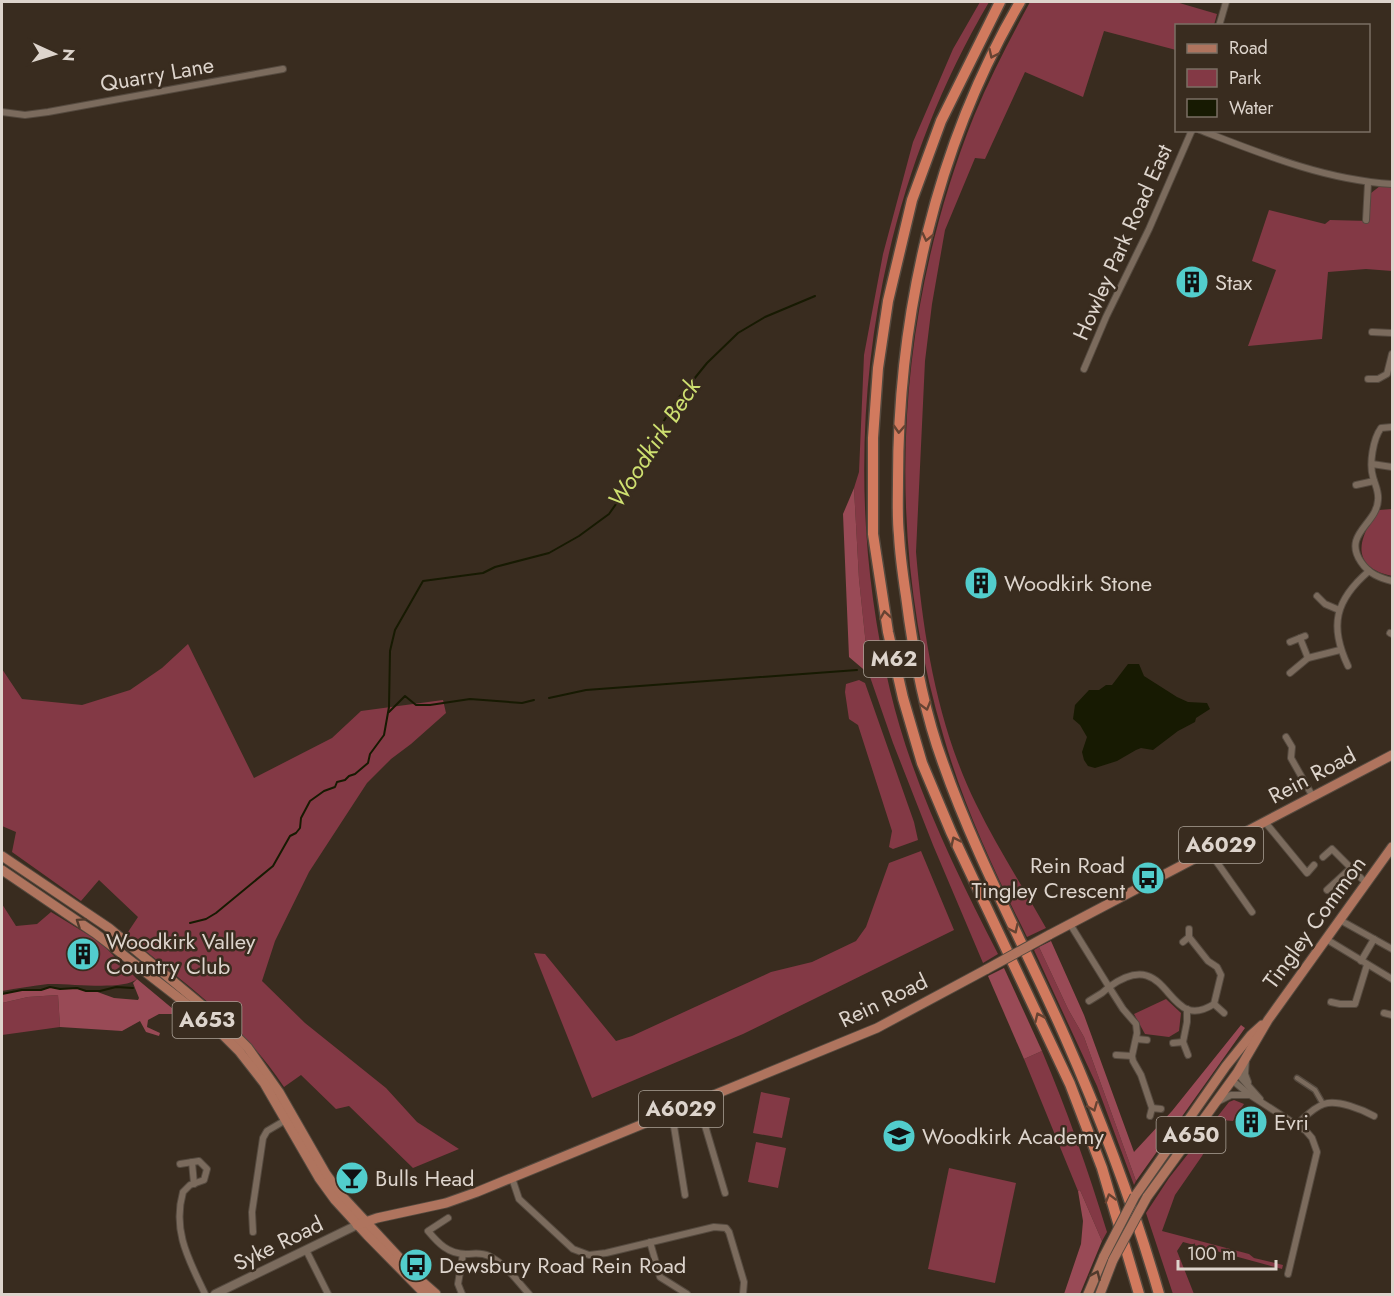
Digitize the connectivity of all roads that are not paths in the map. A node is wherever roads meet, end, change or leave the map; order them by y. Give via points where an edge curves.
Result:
1 (1000, 2) edge
2 (1020, 2) edge
3 (1226, 2) edge
4 (1220, 24) edge
5 (283, 69) dead end
6 (2, 112) edge
7 (1191, 132) edge
8 (1205, 132) edge
9 (1368, 183) junction
10 (1392, 184) edge
11 (1366, 220) dead end
12 (1372, 332) dead end
13 (1392, 333) edge
14 (1392, 354) edge
15 (1084, 369) dead end
16 (1368, 379) dead end
17 (1392, 427) edge
18 (1372, 464) junction
19 (1392, 467) edge
20 (1374, 481) junction
21 (1356, 485) dead end
22 (1368, 571) junction
23 (1392, 581) edge
24 (1317, 596) dead end
25 (1339, 610) junction
26 (1290, 642) dead end
27 (1340, 650) junction
28 (1308, 658) junction
29 (1348, 666) dead end
30 (1290, 673) dead end
31 (1286, 736) dead end
32 (1392, 755) edge
33 (1313, 797) junction
34 (1265, 822) junction
35 (1392, 847) edge
36 (1209, 851) junction
37 (2, 856) edge
38 (1323, 857) joint
39 (1314, 865) joint
40 (1351, 868) junction
41 (2, 870) edge
42 (1366, 884) junction
43 (1327, 890) dead end
44 (1252, 912) dead end
45 (1340, 920) junction
46 (1070, 924) junction
47 (1189, 929) dead end
48 (1189, 937) junction
49 (1326, 939) junction
50 (1374, 939) junction
51 (1183, 942) dead end
52 (1392, 950) edge
53 (1361, 961) junction
54 (1367, 965) junction
55 (1392, 979) edge
56 (1109, 987) junction
57 (1089, 1001) dead end
58 (1331, 1002) dead end
59 (1214, 1004) junction
60 (1187, 1009) junction
61 (1224, 1013) dead end
62 (1384, 1013) dead end
63 (1392, 1015) edge
64 (1268, 1020) junction
65 (1136, 1039) junction
66 (1147, 1040) dead end
67 (1183, 1042) junction
68 (1173, 1043) dead end
69 (1116, 1055) dead end
70 (1188, 1055) dead end
71 (1132, 1056) junction
72 (1246, 1059) junction
73 (1231, 1074) junction
74 (1297, 1078) dead end
75 (1250, 1087) junction
76 (1250, 1095) junction
77 (1262, 1101) junction
78 (698, 1102) junction
79 (1215, 1103) junction
80 (1323, 1104) junction
81 (1152, 1108) junction
82 (1161, 1109) dead end
83 (672, 1114) junction
84 (1150, 1116) dead end
85 (1374, 1116) dead end
86 (284, 1121) junction
87 (1297, 1124) junction
88 (192, 1162) junction
89 (180, 1164) dead end
90 (512, 1178) junction
91 (194, 1184) junction
92 (723, 1186) junction
93 (714, 1189) dead end
94 (725, 1193) dead end
95 (685, 1195) dead end
96 (448, 1218) dead end
97 (361, 1223) junction
98 (253, 1232) dead end
99 (650, 1242) junction
100 (306, 1250) junction
101 (463, 1254) junction
102 (1109, 1258) junction
103 (1288, 1274) dead end
104 (1138, 1293) edge
105 (205, 1294) edge
106 (215, 1294) edge
107 (328, 1294) edge
108 (425, 1294) edge
109 (436, 1294) edge
110 (462, 1294) edge
111 (529, 1294) edge
112 (687, 1294) edge
113 (743, 1294) edge
114 (1088, 1294) edge
115 (1100, 1294) edge
116 (1159, 1294) edge

104 -> 1 highway, M62 via 1102,1168 1070,1084 922,763 888,632 873,534 878,368 888,301 912,200 940,121
2 -> 116 highway, M62 via 960,122 935,204 912,304 902,374 898,534 910,632 942,760 972,837 1065,1038 1115,1159
3 - 4 street
5 - 6 street, Quarry Lane via 48,112
7 - 15 street, Howley Park Road East
8 - 9 street, Howley Park Road East via 1294,166
9 - 10 street, Howley Park Road East
9 - 11 street
12 - 13 street
14 - 16 street via 1387,374
17 - 18 street via 1381,428 1376,435
18 - 19 street
18 - 20 street
20 - 21 street
20 - 22 street via 1378,505 1355,545
22 - 23 street
22 - 25 street
24 - 25 street
25 - 27 street via 1336,628
26 - 28 street via 1303,637
27 - 28 street
27 - 29 street
28 - 30 street
31 - 33 street via 1292,747 1291,758
32 - 33 main road, Rein Road / A6029
33 - 34 main road, Rein Road / A6029
34 - 36 main road, Rein Road / A6029
34 - 39 street via 1307,873
35 - 42 main road, Tingley Common / A650
36 - 44 street
36 - 46 main road, Rein Road / A6029
37 - 97 main road, A653 via 109,928 248,1048
38 - 39 street
38 - 40 street via 1332,849
40 - 42 street
40 - 43 street
86 -> 41 main road, A653 via 264,1083 239,1050 211,1023 95,933
42 - 45 main road, Tingley Common / A650
45 - 49 main road, Tingley Common / A650
45 - 50 street
46 - 56 street
46 - 78 main road, Rein Road / A6029, bridge via 877,1028
47 - 48 street
48 - 51 street
48 - 59 street via 1221,975
49 - 53 street
49 - 64 main road, Tingley Common / A650
50 - 52 street
50 - 53 street
53 - 54 street
54 - 55 street
54 - 58 street via 1355,1004
56 - 57 street
56 - 60 street via 1129,975 1148,975
56 - 65 street via 1136,1024
59 - 60 street via 1198,1011
59 - 61 street
60 - 67 street
62 - 63 street
64 - 72 main road, Tingley Common / A650
64 - 73 main road, Tingley Common / A650 via 1251,1035
65 - 66 street
65 - 71 street
67 - 68 street
67 - 70 street
69 - 71 street
71 - 81 street
72 - 73 main road, Tingley Common / A650
72 - 75 street via 1245,1074
73 - 75 street
73 - 76 street
73 - 79 main road, Tingley Common / A650
73 - 102 main road, Tingley Common / A650, bridge via 1206,1096 1135,1196
74 - 80 street via 1315,1090
75 - 77 street
76 - 77 street
76 - 79 street via 1231,1095
77 - 87 street
78 - 83 main road, Rein Road / A6029
78 - 92 street
79 - 102 main road, Tingley Common / A650, bridge via 1147,1197
80 - 85 street via 1331,1102
80 - 87 street
81 - 82 street
81 - 84 street
83 - 90 main road, Rein Road / A6029
83 - 95 street
86 - 97 main road, A653 via 318,1178
86 - 98 street via 263,1138 252,1212
87 - 103 street via 1312,1138 1317,1152
88 - 89 street
88 - 91 street
88 - 91 street via 202,1163 207,1173 201,1183
90 - 97 main road, Rein Road / A6029 via 446,1203
90 - 99 street via 519,1199 573,1249 597,1255
91 - 105 street via 183,1192 179,1222 183,1249
92 - 93 street
92 - 94 street
96 - 101 street via 428,1231 439,1245
97 - 100 street, Syke Road
97 - 108 main road, A653
97 - 109 main road, A653
99 - 112 street via 660,1277
99 - 113 street via 714,1227 726,1228 744,1282
100 - 106 street, Syke Road
100 - 107 street
101 - 110 street via 458,1284
101 - 111 street via 490,1257 514,1274
114 -> 102 main road, A650
102 - 115 main road, A650

